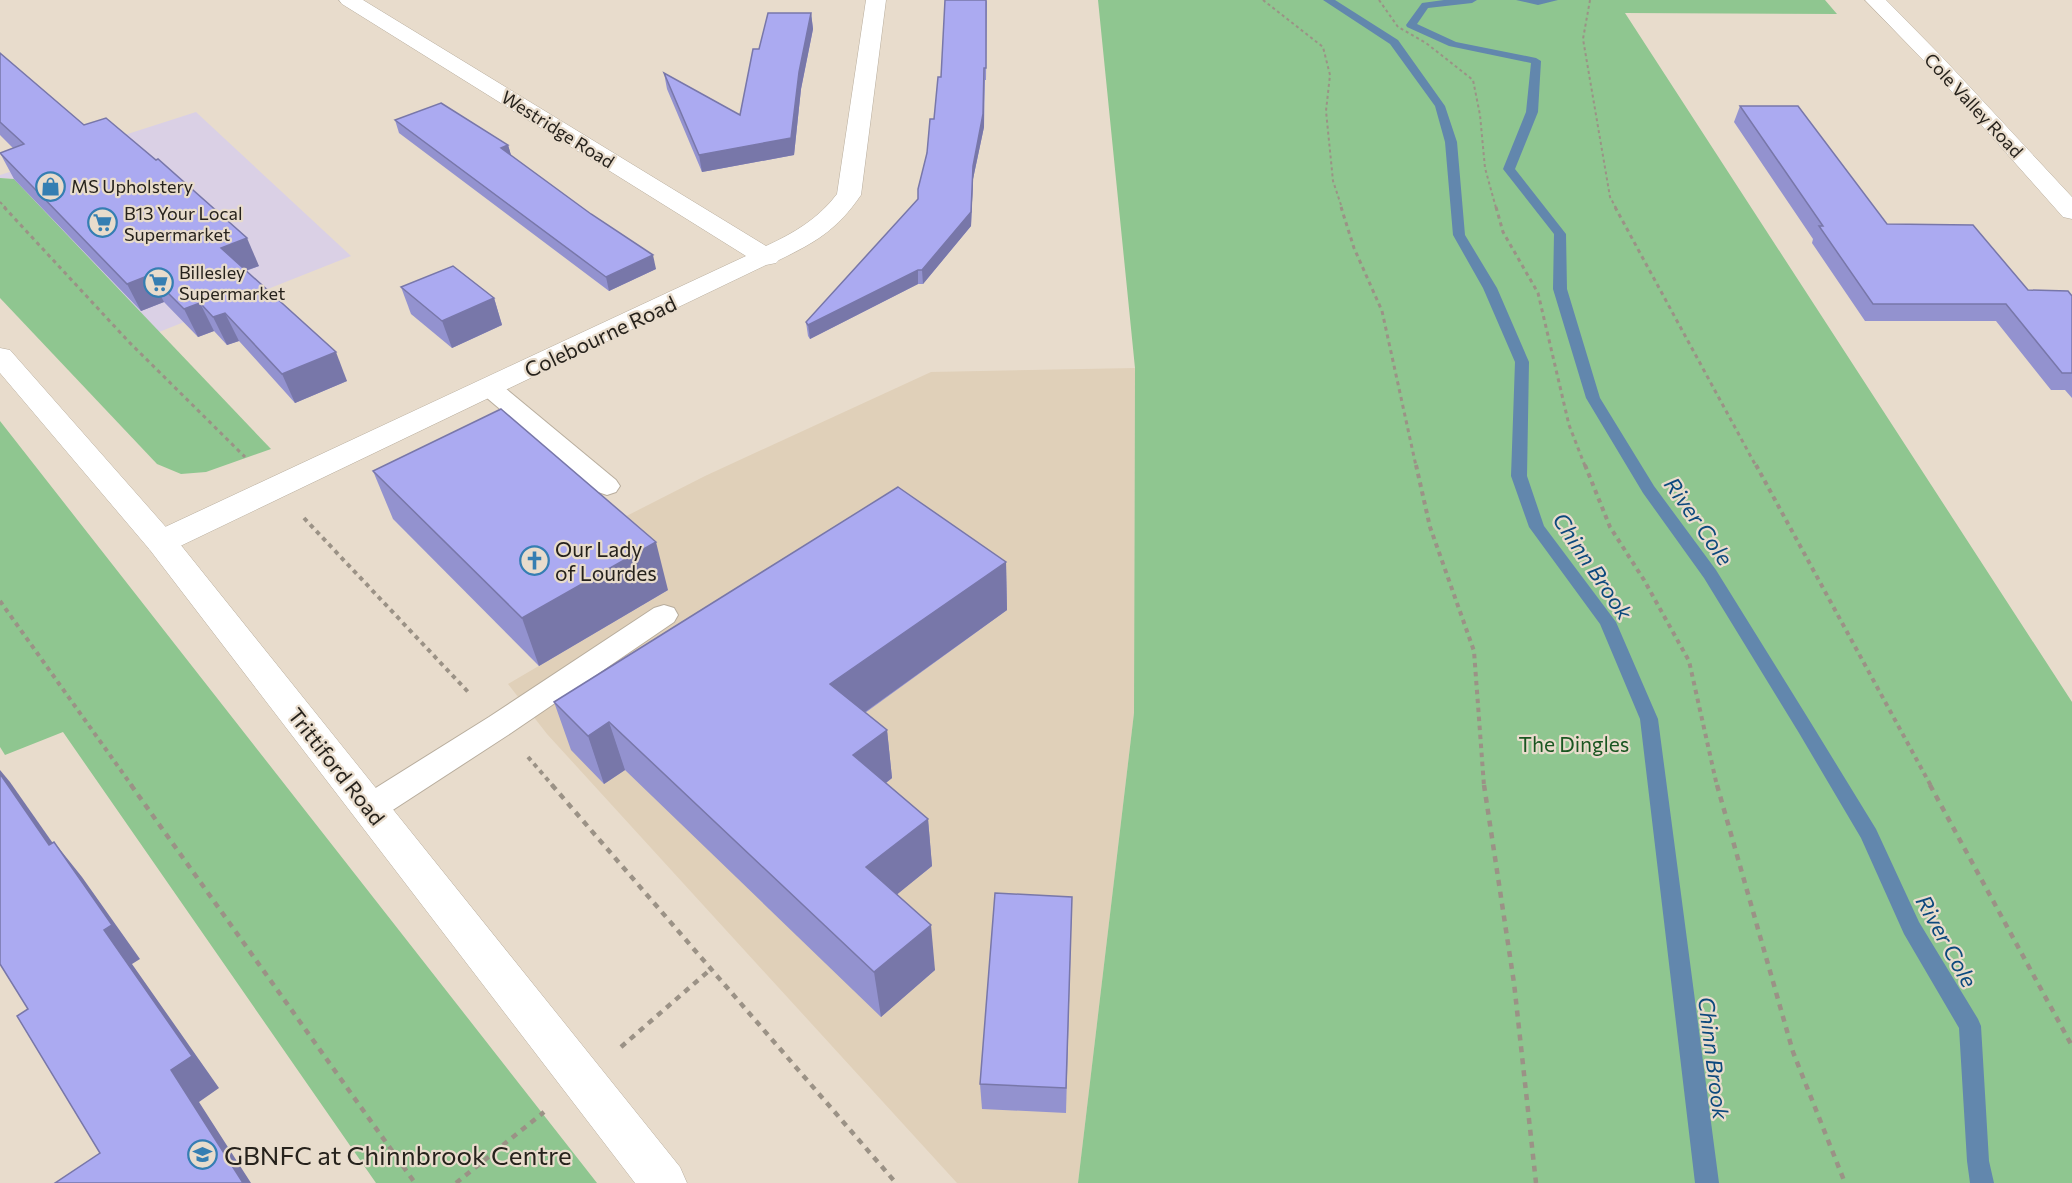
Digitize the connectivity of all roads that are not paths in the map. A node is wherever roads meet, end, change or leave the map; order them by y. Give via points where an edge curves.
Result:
1 (349, 0) edge
2 (876, 0) edge
3 (1875, 0) edge
4 (2072, 212) edge
5 (767, 258) junction
6 (0, 356) edge
7 (490, 388) junction
8 (607, 486) dead end
9 (161, 542) junction
10 (664, 615) dead end
11 (370, 808) junction
12 (664, 1183) edge

1 - 5 street, Westridge Road
2 - 5 street, Colebourne Road via 849,195 808,236
3 - 4 street, Cole Valley Road
5 - 7 street, Colebourne Road
6 - 9 street, Trittiford Road
7 - 8 lane
7 - 9 street, Colebourne Road
9 - 11 street, Trittiford Road
10 - 11 lane
11 - 12 street, Trittiford Road

